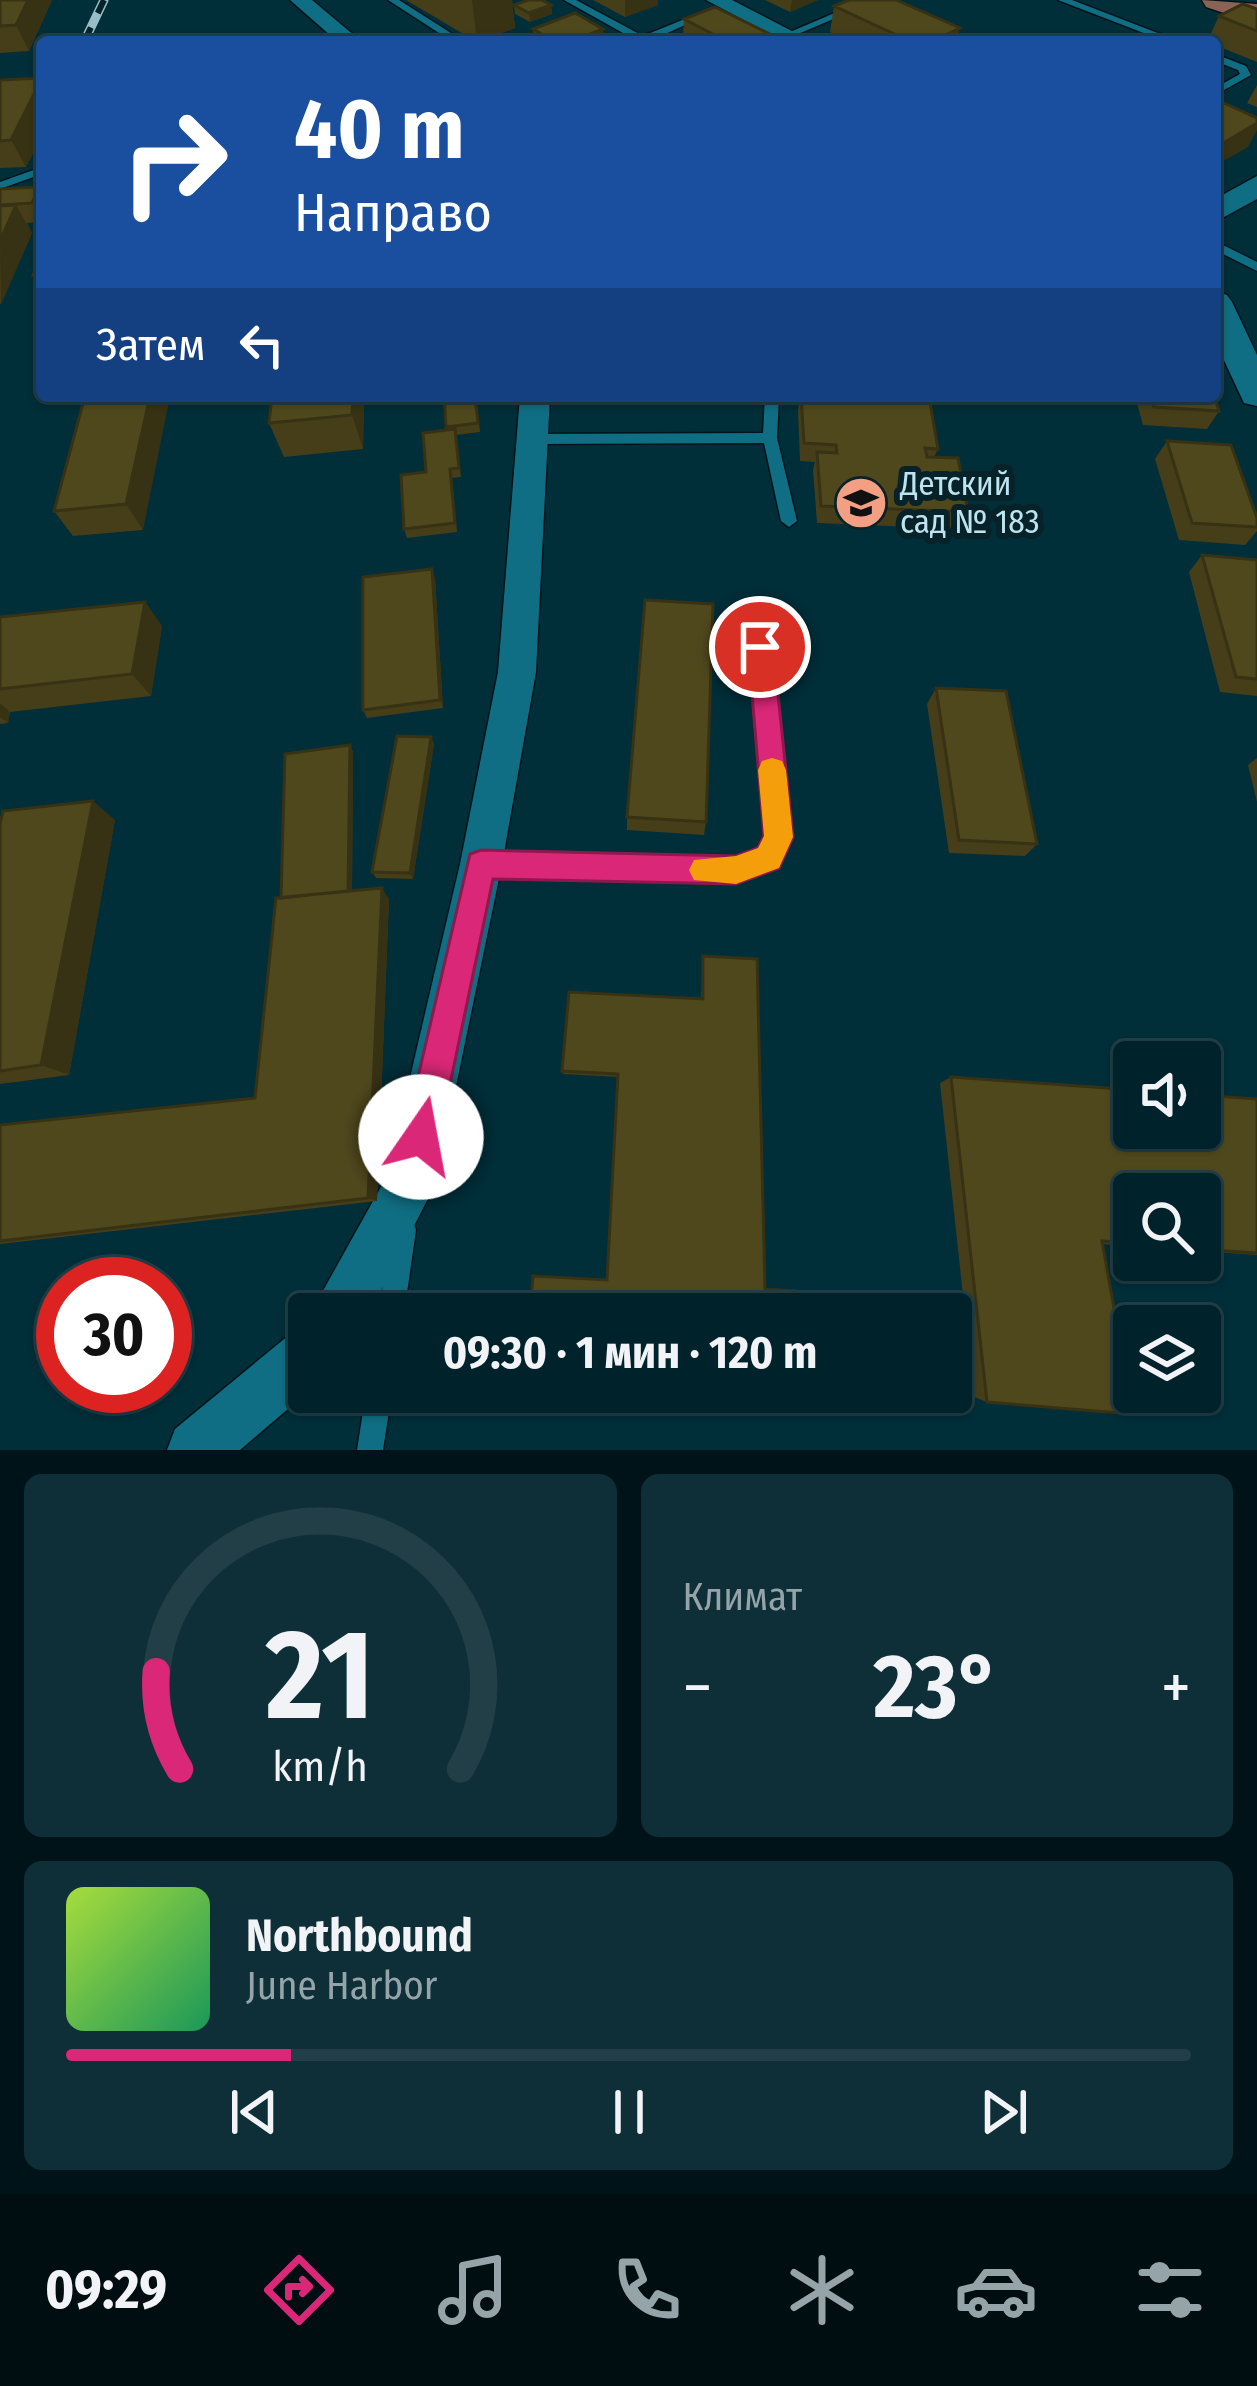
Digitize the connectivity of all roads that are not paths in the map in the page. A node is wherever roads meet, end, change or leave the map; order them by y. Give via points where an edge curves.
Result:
1 (300, 0) edge
2 (393, 0) edge
3 (569, 0) edge
4 (1063, 0) edge
5 (1217, 0) edge
6 (721, 2) edge
7 (871, 2) edge
8 (890, 13) edge
9 (1257, 15) edge
10 (341, 36) edge
11 (450, 36) edge
12 (639, 36) edge
13 (651, 36) edge
14 (789, 36) edge
15 (801, 36) edge
16 (1160, 36) edge
17 (1221, 59) edge
18 (1221, 89) edge
19 (36, 172) edge
20 (1257, 185) edge
21 (0, 186) edge
22 (1221, 209) edge
23 (1221, 247) edge
24 (1257, 267) edge
25 (1224, 342) edge
26 (1257, 394) edge
27 (535, 402) edge
28 (772, 402) edge
29 (770, 438) junction
30 (533, 440) junction
31 (789, 521) dead end
32 (760, 647) dead end
33 (481, 864) junction
34 (411, 1183) junction
35 (351, 1293) edge
36 (394, 1293) edge
37 (288, 1373) edge
38 (376, 1413) edge
39 (196, 1450) edge
40 (370, 1450) edge

1 - 10 street
2 - 11 lane
3 - 12 lane
4 - 16 lane
5 - 9 main road
6 - 13 lane
6 - 14 street
7 - 8 lane
7 - 15 lane
17 - 18 lane via 1246,75
19 - 21 lane
20 - 22 street
23 - 24 lane
25 - 26 street
27 - 30 street
28 - 29 lane
29 - 30 lane
29 - 31 lane
30 - 33 street via 517,672
32 - 33 lane via 779,837 768,858 736,870
33 - 34 street
34 - 35 street
34 - 36 lane
37 - 39 street
38 - 40 lane

